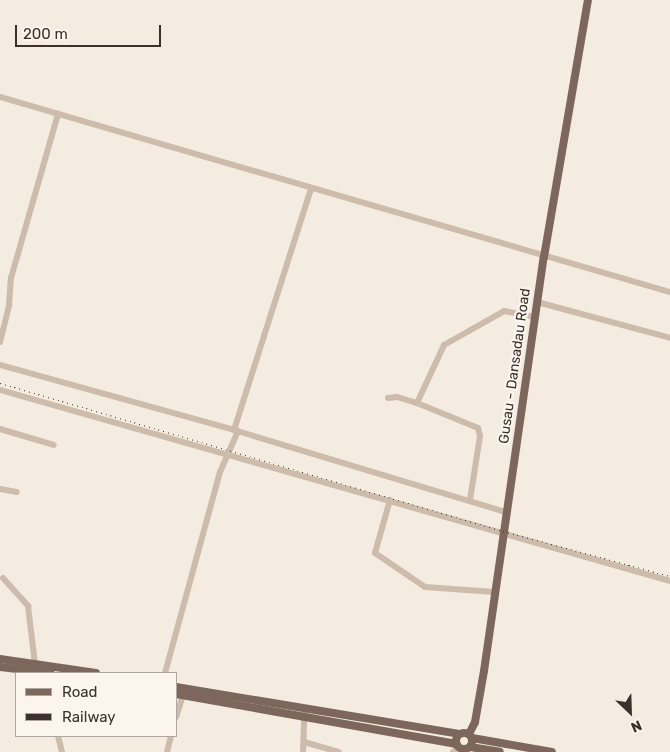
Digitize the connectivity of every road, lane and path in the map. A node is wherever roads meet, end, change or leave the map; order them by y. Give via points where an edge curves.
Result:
1 (588, 0) edge
2 (0, 97) edge
3 (58, 114) junction
4 (311, 189) junction
5 (544, 257) junction
6 (670, 292) edge
7 (538, 302) junction
8 (535, 317) junction
9 (670, 338) edge
10 (0, 342) edge
11 (0, 359) edge
12 (2, 365) edge
13 (0, 390) edge
14 (388, 398) dead end
15 (417, 403) junction
16 (0, 429) edge
17 (236, 430) junction
18 (54, 445) dead end
19 (229, 455) junction
20 (0, 488) edge
21 (17, 492) dead end
22 (390, 500) junction
23 (470, 500) junction
24 (506, 512) junction
25 (503, 534) junction
26 (3, 578) dead end
27 (670, 581) edge
28 (495, 592) junction
29 (0, 659) edge
30 (35, 664) junction
31 (0, 667) edge
32 (42, 672) edge
33 (89, 672) edge
34 (165, 672) edge
35 (178, 687) edge
36 (180, 694) edge
37 (304, 714) junction
38 (460, 734) junction
39 (470, 736) junction
40 (58, 737) edge
41 (171, 737) edge
42 (304, 742) junction
43 (470, 747) junction
44 (456, 748) edge
45 (62, 752) edge
46 (167, 752) edge
47 (304, 752) edge
48 (339, 752) edge
49 (500, 752) edge
50 (552, 752) edge

1 - 5 main road, Gusau - Dansadau Road
2 - 3 street
3 - 4 street
3 - 10 street via 11,278 9,305
4 - 5 street
4 - 17 street
5 - 6 street
5 - 7 main road, Gusau - Dansadau Road
7 - 8 main road, Gusau - Dansadau Road
7 - 9 street
8 - 15 street via 504,311 444,345
8 - 24 main road, Gusau - Dansadau Road
11 - 12 street
12 - 17 street
13 - 19 street
14 - 15 street via 397,397
15 - 23 street via 478,428 480,436
16 - 18 street
17 - 19 street
17 - 23 street
19 - 22 street
19 - 34 street via 220,472 202,533
20 - 21 street
22 - 25 street
22 - 28 street via 375,553 424,587
23 - 24 street
24 - 25 main road, Gusau - Dansadau Road
25 - 27 street
25 - 28 main road, Gusau - Dansadau Road
26 - 30 street via 28,606
28 - 39 main road, Gusau - Dansadau Road via 475,722
29 - 30 main road
30 - 33 main road
31 - 32 main road
35 - 38 main road
36 - 37 main road
37 - 42 street
37 - 44 main road
38 - 39 main road
38 - 44 main road
39 - 43 main road, Gusau - Dansadau Road
39 - 50 main road
40 - 45 street
41 - 46 street
42 - 47 street
42 - 48 street
43 - 44 main road
43 - 49 main road

